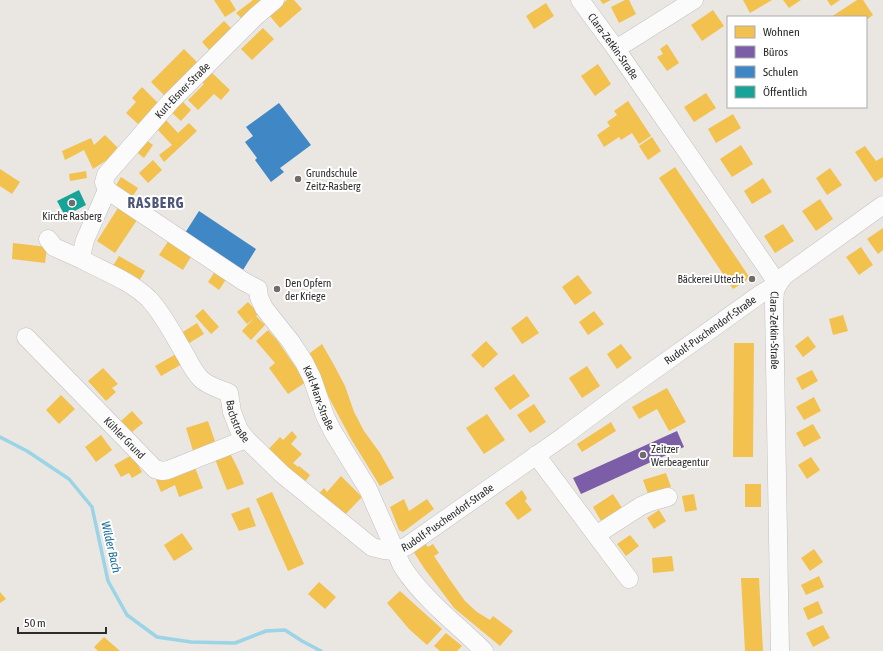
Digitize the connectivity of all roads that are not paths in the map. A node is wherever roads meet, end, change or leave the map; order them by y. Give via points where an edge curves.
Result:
1 (275, 0) edge
2 (580, 0) edge
3 (694, 0) edge
4 (616, 49) junction
5 (107, 190) junction
6 (883, 205) edge
7 (48, 239) dead end
8 (83, 260) junction
9 (778, 284) junction
10 (26, 337) dead end
11 (246, 439) junction
12 (536, 455) junction
13 (668, 497) dead end
14 (596, 535) junction
15 (396, 551) junction
16 (629, 579) dead end
17 (484, 651) edge
18 (780, 651) edge

1 - 5 street, Kurt-Eisner-Straße via 170,102 106,175 104,182
2 - 4 street, Clara-Zetkin-Straße
3 - 4 street
4 - 9 street, Clara-Zetkin-Straße
5 - 8 street via 84,240
5 - 15 street, Karl-Marx-Straße via 258,289 264,308 304,362 325,416 368,489
6 - 9 street, Rudolf-Puschendorf-Straße via 784,276
7 - 8 street, Bachstraße via 54,247
8 - 11 street, Bachstraße via 126,282 148,299 202,380 229,393 232,412 239,430
9 - 12 street, Rudolf-Puschendorf-Straße via 754,298
9 - 18 street, Clara-Zetkin-Straße via 774,304
10 - 11 street, Kühler Grund via 155,470 168,470
11 - 15 street, Bachstraße via 282,474 372,547
12 - 14 street
12 - 15 street, Rudolf-Puschendorf-Straße via 407,546
13 - 14 street via 641,506
14 - 16 street
15 - 17 street, Karl-Marx-Straße via 406,573 415,585

